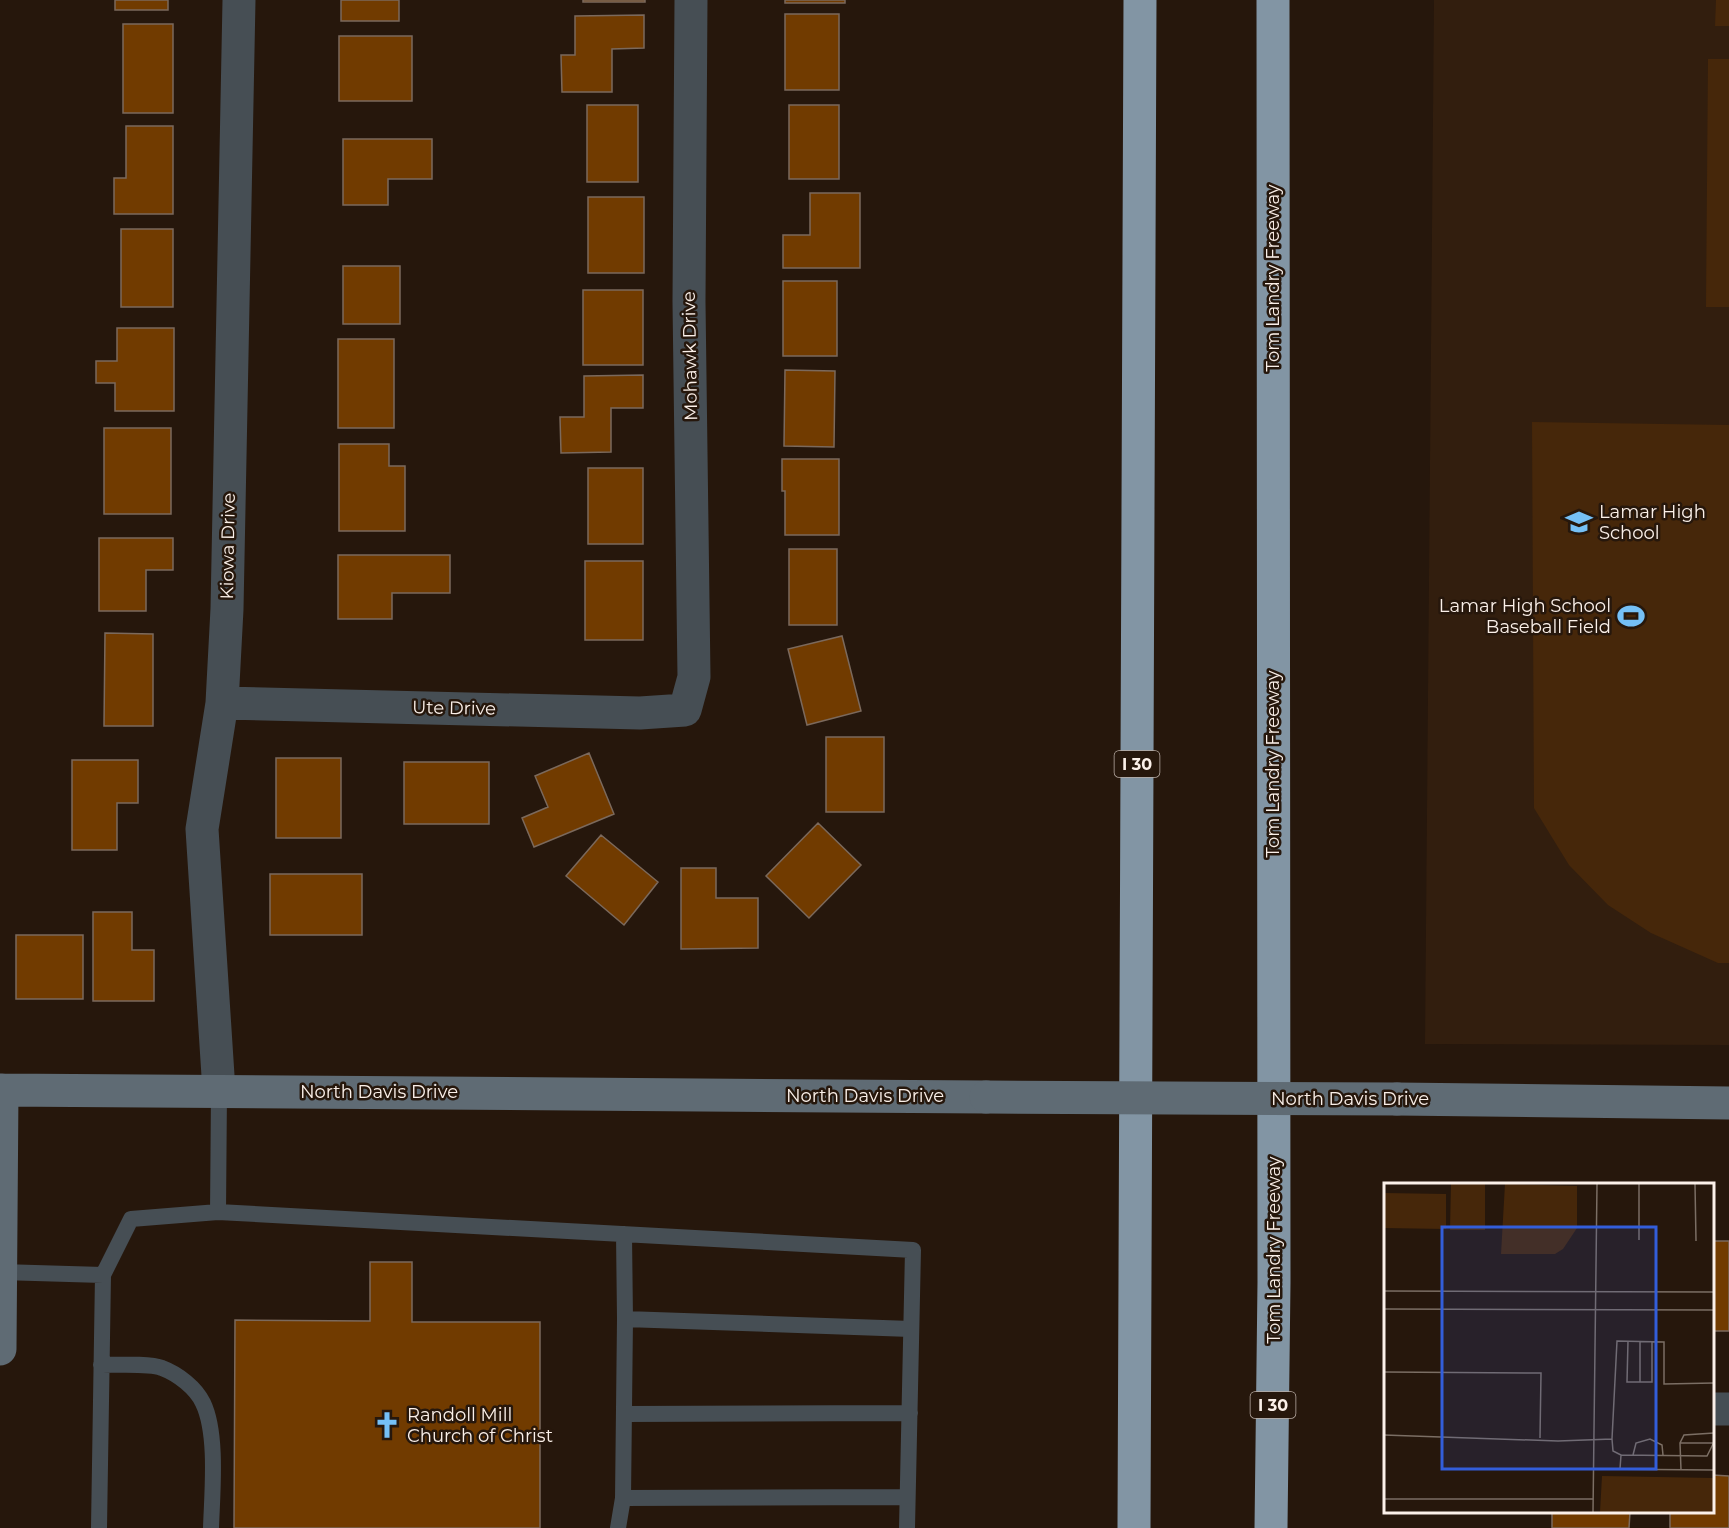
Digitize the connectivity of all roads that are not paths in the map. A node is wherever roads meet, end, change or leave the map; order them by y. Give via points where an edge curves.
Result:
1 (238, 0) edge
2 (691, 0) edge
3 (1140, 0) edge
4 (1273, 0) edge
5 (222, 703) junction
6 (686, 710) joint
7 (1, 1090) edge
8 (219, 1090) junction
9 (1729, 1103) edge
10 (218, 1212) junction
11 (624, 1234) junction
12 (1, 1272) edge
13 (103, 1275) junction
14 (1274, 1282) junction
15 (626, 1319) junction
16 (911, 1329) junction
17 (0, 1349) edge
18 (101, 1365) junction
19 (910, 1413) junction
20 (624, 1414) junction
21 (908, 1497) junction
22 (623, 1498) junction
23 (99, 1528) edge
24 (211, 1528) edge
25 (618, 1528) edge
26 (907, 1528) edge
27 (1134, 1528) edge
28 (1271, 1528) edge
29 (1285, 1528) edge

1 - 5 street, Kiowa Drive
2 - 6 street, Mohawk Drive via 689,302 694,678
3 - 27 highway, I 30
4 - 14 highway, Tom Landry Freeway / I 30
5 - 6 street, Ute Drive via 640,713
5 - 8 street, Kiowa Drive via 202,829
7 - 8 street, North Davis Drive
7 - 12 street
8 - 9 street, North Davis Drive, bridge
8 - 10 lane
10 - 11 lane
10 - 13 lane via 131,1219
11 - 15 lane
11 - 16 lane via 913,1250
12 - 13 lane
12 - 17 street
13 - 18 lane
14 - 28 highway, Tom Landry Freeway / I 30
14 - 29 highway
15 - 16 lane
15 - 20 lane
16 - 19 lane
18 - 23 lane
18 - 24 lane via 160,1367 186,1382 203,1402 211,1425
19 - 20 lane
19 - 21 lane
20 - 22 lane
21 - 22 lane
21 - 26 lane
22 - 25 lane

